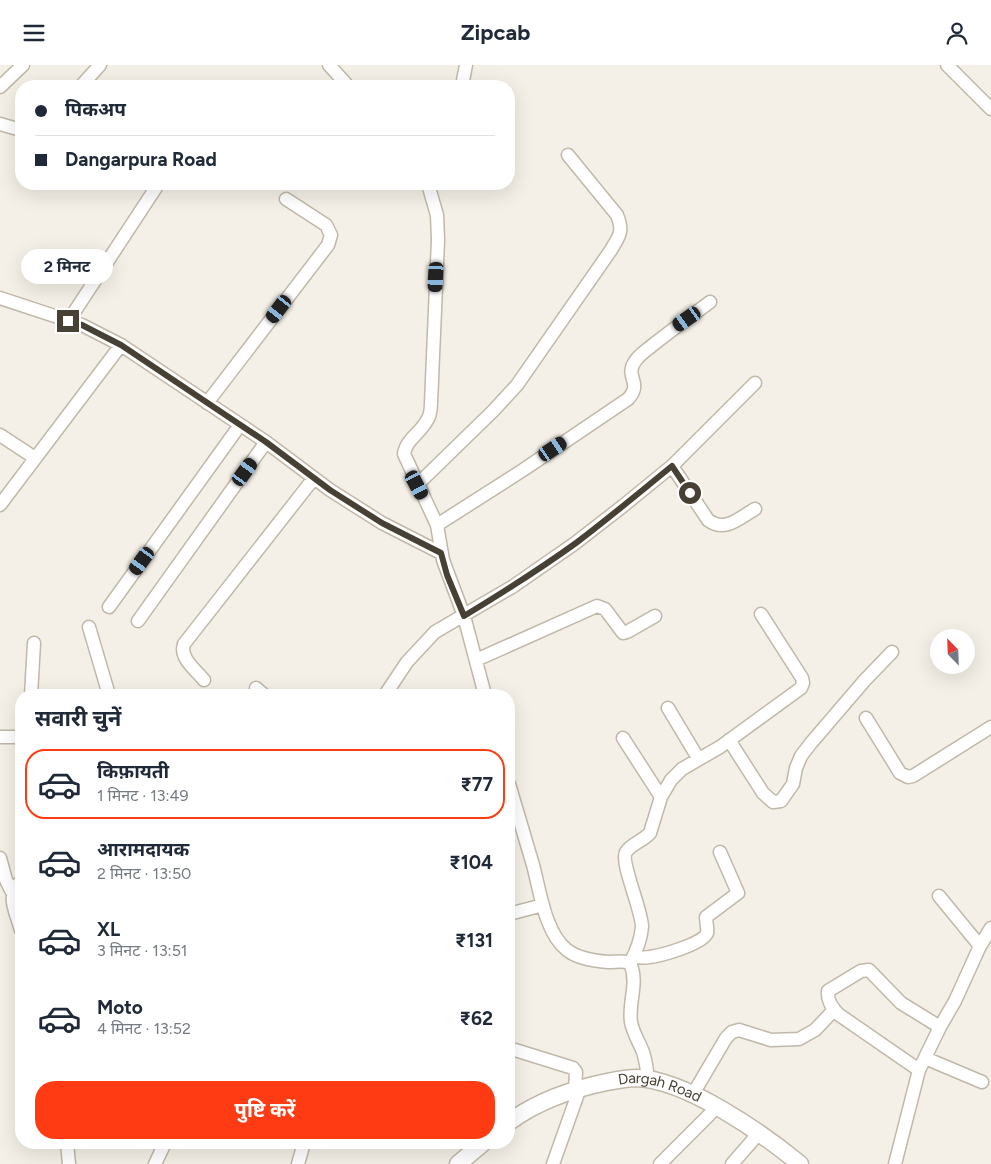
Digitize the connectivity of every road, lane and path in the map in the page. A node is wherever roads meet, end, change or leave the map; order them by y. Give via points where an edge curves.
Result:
1 (23, 65) edge
2 (100, 65) edge
3 (329, 65) edge
4 (466, 65) edge
5 (947, 65) edge
6 (86, 80) edge
7 (343, 80) edge
8 (463, 80) edge
9 (0, 87) edge
10 (991, 109) edge
11 (0, 124) edge
12 (15, 128) edge
13 (568, 155) dead end
14 (154, 190) edge
15 (430, 190) edge
16 (286, 199) dead end
17 (0, 298) edge
18 (710, 302) dead end
19 (68, 321) junction
20 (121, 345) junction
21 (755, 383) dead end
22 (207, 403) junction
23 (240, 425) junction
24 (0, 435) edge
25 (266, 442) junction
26 (35, 458) junction
27 (672, 466) junction
28 (314, 478) junction
29 (417, 485) junction
30 (0, 505) edge
31 (755, 509) dead end
32 (437, 525) junction
33 (441, 553) junction
34 (109, 607) dead end
35 (761, 614) dead end
36 (464, 616) junction
37 (655, 616) dead end
38 (138, 621) dead end
39 (89, 627) dead end
40 (34, 643) dead end
41 (892, 652) dead end
42 (476, 660) junction
43 (204, 680) dead end
44 (31, 689) edge
45 (107, 689) edge
46 (389, 689) edge
47 (483, 689) edge
48 (668, 708) dead end
49 (866, 718) dead end
50 (991, 727) edge
51 (0, 737) edge
52 (15, 737) edge
53 (623, 738) dead end
54 (729, 740) junction
55 (698, 758) junction
56 (661, 797) junction
57 (515, 805) edge
58 (720, 852) dead end
59 (0, 858) edge
60 (15, 888) edge
61 (12, 892) junction
62 (939, 896) dead end
63 (542, 905) junction
64 (15, 911) edge
65 (515, 912) edge
66 (991, 928) edge
67 (980, 946) junction
68 (632, 960) junction
69 (834, 1010) junction
70 (940, 1027) junction
71 (515, 1050) dead end
72 (925, 1058) junction
73 (919, 1070) junction
74 (648, 1079) junction
75 (982, 1082) dead end
76 (577, 1089) junction
77 (693, 1094) junction
78 (716, 1107) junction
79 (515, 1118) edge
80 (759, 1133) junction
81 (68, 1149) edge
82 (162, 1149) edge
83 (302, 1149) edge
84 (476, 1149) edge
85 (69, 1164) edge
86 (154, 1164) edge
87 (298, 1164) edge
88 (458, 1164) edge
89 (553, 1164) edge
90 (660, 1164) edge
91 (732, 1164) edge
92 (800, 1164) edge
93 (895, 1164) edge

1 - 9 street
2 - 6 street
3 - 7 street
4 - 8 street
5 - 10 street
11 - 12 street
13 - 29 street via 617,215 622,227 620,234 517,385
14 - 19 street
15 - 29 street via 437,215 438,240 431,403 427,422 410,440 404,454
16 - 22 street via 326,225 331,235 328,245
17 - 19 street
18 - 32 street via 638,357 632,365 635,385 628,399
19 - 20 street
20 - 22 street
20 - 26 street
21 - 27 street
22 - 23 street
23 - 25 street
23 - 34 street
24 - 26 street
25 - 28 street
25 - 38 street
26 - 30 street
27 - 31 street via 708,520 716,526 725,526
27 - 36 street via 574,544
28 - 33 street via 382,523
28 - 43 street via 184,644 184,657
29 - 32 street
32 - 33 street
33 - 36 street
35 - 54 street via 803,683
36 - 42 street
36 - 46 street via 435,632 421,645
37 - 42 street via 623,633 605,609 598,606
39 - 45 street
40 - 44 street
41 - 54 street via 801,756 792,784 781,801 773,802 763,793
42 - 47 street
48 - 55 street
49 - 50 street via 900,773 908,777
51 - 52 street
53 - 56 street
54 - 55 street
55 - 56 street via 671,780
56 - 68 street via 650,833 624,856 642,928
57 - 63 street
58 - 68 street via 738,893 706,917 707,933 704,937 669,953
59 - 61 street
60 - 61 street
61 - 64 street
62 - 67 street
63 - 65 street
63 - 68 street via 552,929 567,951 583,958 608,962
66 - 67 street
67 - 70 street
68 - 74 street via 635,982 632,1023 647,1066
69 - 70 street via 828,991 861,971 869,970 901,1003
69 - 73 street
69 - 77 street via 815,1030 799,1039 771,1040 739,1029 732,1032
70 - 72 street
71 - 76 street via 573,1068
72 - 73 street
72 - 75 street
73 - 93 street
74 - 76 street, Dargah Road via 624,1079
74 - 77 street, Dargah Road
76 - 79 street, Dargah Road via 530,1108
76 - 89 street
77 - 78 street, Dargah Road
78 - 80 street, Dargah Road
78 - 90 street
80 - 91 street
80 - 92 street, Dargah Road
81 - 85 street
82 - 86 street
83 - 87 street
84 - 88 street

